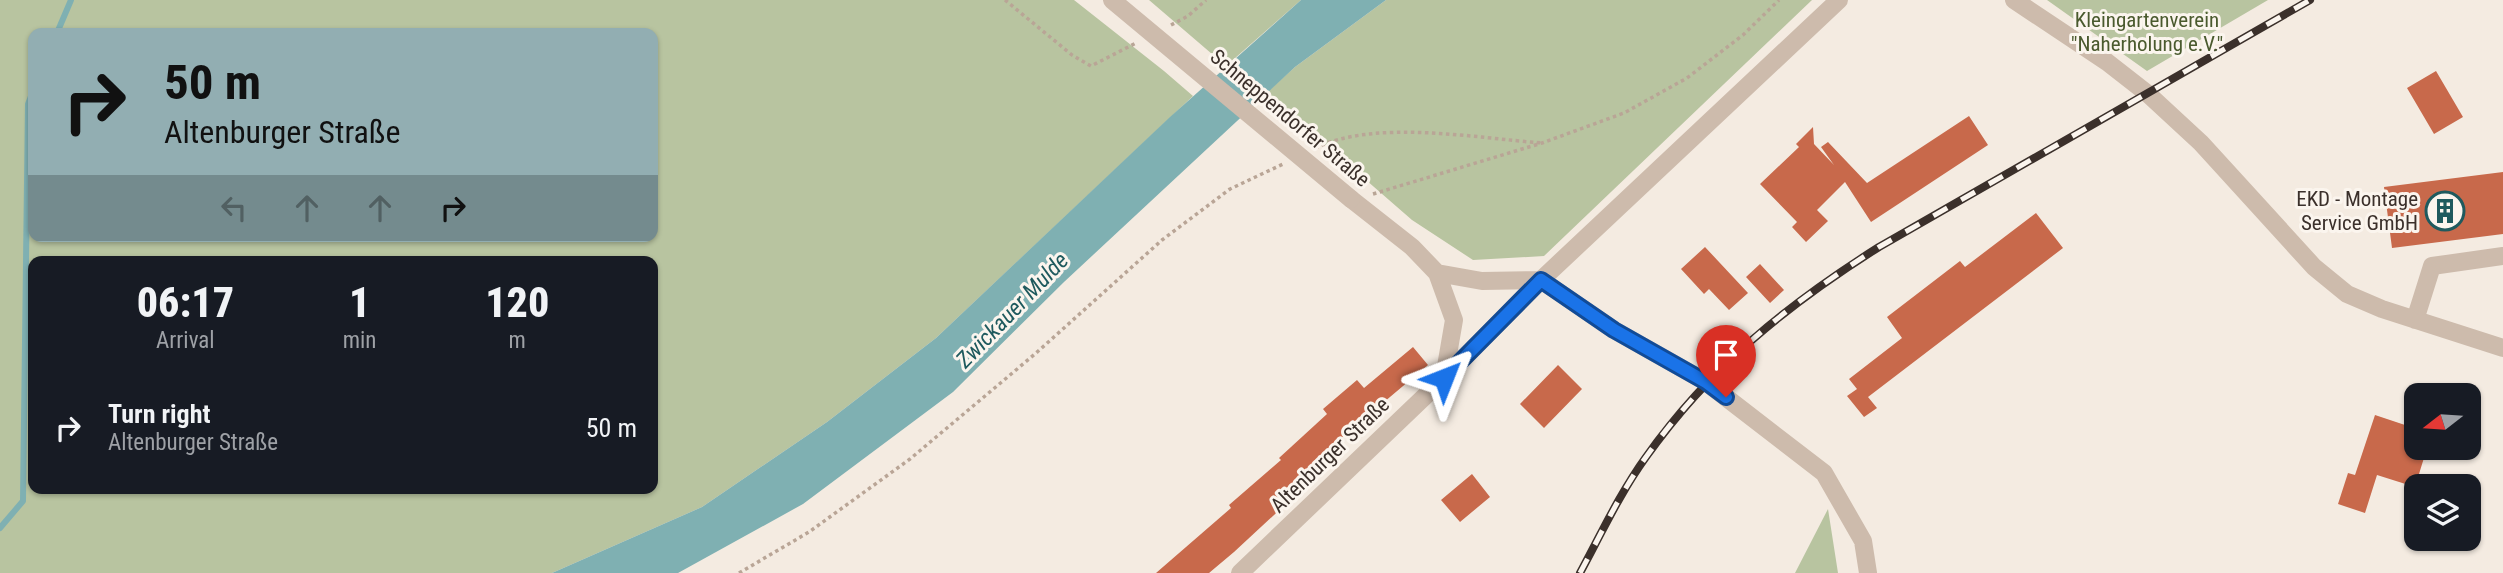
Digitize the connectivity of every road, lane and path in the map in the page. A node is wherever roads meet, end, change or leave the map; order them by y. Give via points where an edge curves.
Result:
1 (1005, 0) edge
2 (1112, 0) edge
3 (1206, 0) edge
4 (1779, 0) edge
5 (1839, 0) edge
6 (2014, 0) edge
7 (1164, 29) dead end
8 (1140, 41) dead end
9 (1334, 139) dead end
10 (1542, 143) junction
11 (1230, 189) dead end
12 (1351, 199) junction
13 (2503, 256) edge
14 (1437, 273) junction
15 (1541, 280) junction
16 (2415, 320) junction
17 (2503, 338) edge
18 (2482, 342) junction
19 (2503, 348) edge
20 (1444, 378) junction
21 (739, 573) edge
22 (1240, 573) edge
23 (1868, 573) edge

1 - 8 path via 1091,66
2 - 12 street, Schneppendorfer Straße, bridge
3 - 7 path
4 - 10 path via 1688,78 1624,113
5 - 15 street, Altenburger Straße
6 - 16 street via 2148,94 2201,143 2314,267 2347,294
9 - 10 path via 1389,133
10 - 12 path
11 - 21 path via 1162,240 910,459 809,532
12 - 14 street, Schneppendorfer Straße
13 - 16 street via 2432,266
14 - 15 street via 1482,281
14 - 20 street, Schneppendorfer Straße via 1454,320
15 - 20 street, Altenburger Straße
15 - 23 street via 1614,330 1706,382 1824,473 1863,541
16 - 18 street
17 - 18 street
18 - 19 street
20 - 22 street, Altenburger Straße

